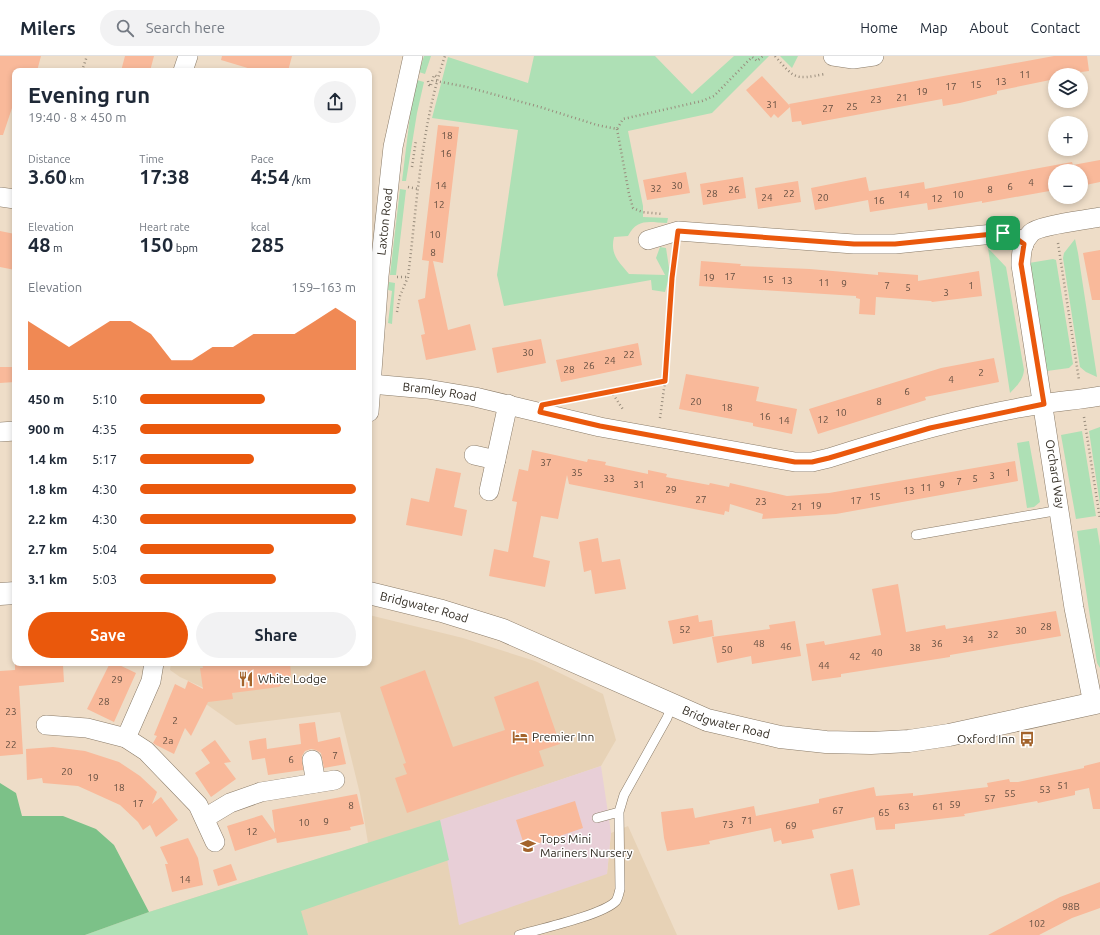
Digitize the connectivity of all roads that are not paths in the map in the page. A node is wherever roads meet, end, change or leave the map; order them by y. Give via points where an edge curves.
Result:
1 (188, 56) edge
2 (412, 56) edge
3 (834, 56) edge
4 (874, 56) edge
5 (184, 68) edge
6 (0, 197) edge
7 (12, 199) edge
8 (1100, 217) edge
9 (648, 240) dead end
10 (1024, 244) junction
11 (372, 370) edge
12 (372, 384) edge
13 (1100, 396) edge
14 (508, 404) junction
15 (1044, 404) junction
16 (0, 432) edge
17 (12, 432) edge
18 (474, 455) dead end
19 (496, 460) junction
20 (489, 491) dead end
21 (1060, 510) junction
22 (916, 535) dead end
23 (12, 593) edge
24 (0, 594) edge
25 (372, 594) edge
26 (154, 666) edge
27 (1097, 703) edge
28 (672, 705) junction
29 (46, 725) dead end
30 (126, 738) junction
31 (312, 760) dead end
32 (335, 780) dead end
33 (316, 783) junction
34 (619, 812) junction
35 (205, 818) junction
36 (597, 818) dead end
37 (215, 842) dead end
38 (519, 935) edge

1 - 5 street
2 - 11 street, Laxton Road via 393,147
3 - 4 street via 853,59
6 - 7 street
8 - 10 street via 1032,232
9 - 10 street via 678,231 854,244 895,244 1003,233
10 - 15 street, Orchard Way via 1021,264
12 - 14 street, Bramley Road via 427,389
13 - 15 street, Bramley Road
14 - 15 street, Bramley Road via 600,426 778,460 812,462 930,428
14 - 19 street
15 - 21 street, Orchard Way
16 - 17 street
18 - 19 street
19 - 20 street
21 - 22 lane
21 - 27 street, Orchard Way via 1074,608
23 - 24 street
25 - 28 street, Bridgwater Road via 442,611 503,630
26 - 30 street via 151,681
27 - 28 street, Bridgwater Road via 949,735 871,743 780,737 707,720
28 - 34 lane via 624,795
29 - 30 street via 86,728
30 - 35 street via 146,751 165,770 198,805
31 - 33 street
32 - 33 street
33 - 35 street via 261,792 230,803
34 - 36 lane
34 - 38 lane via 620,889 616,900 590,914
35 - 37 street

